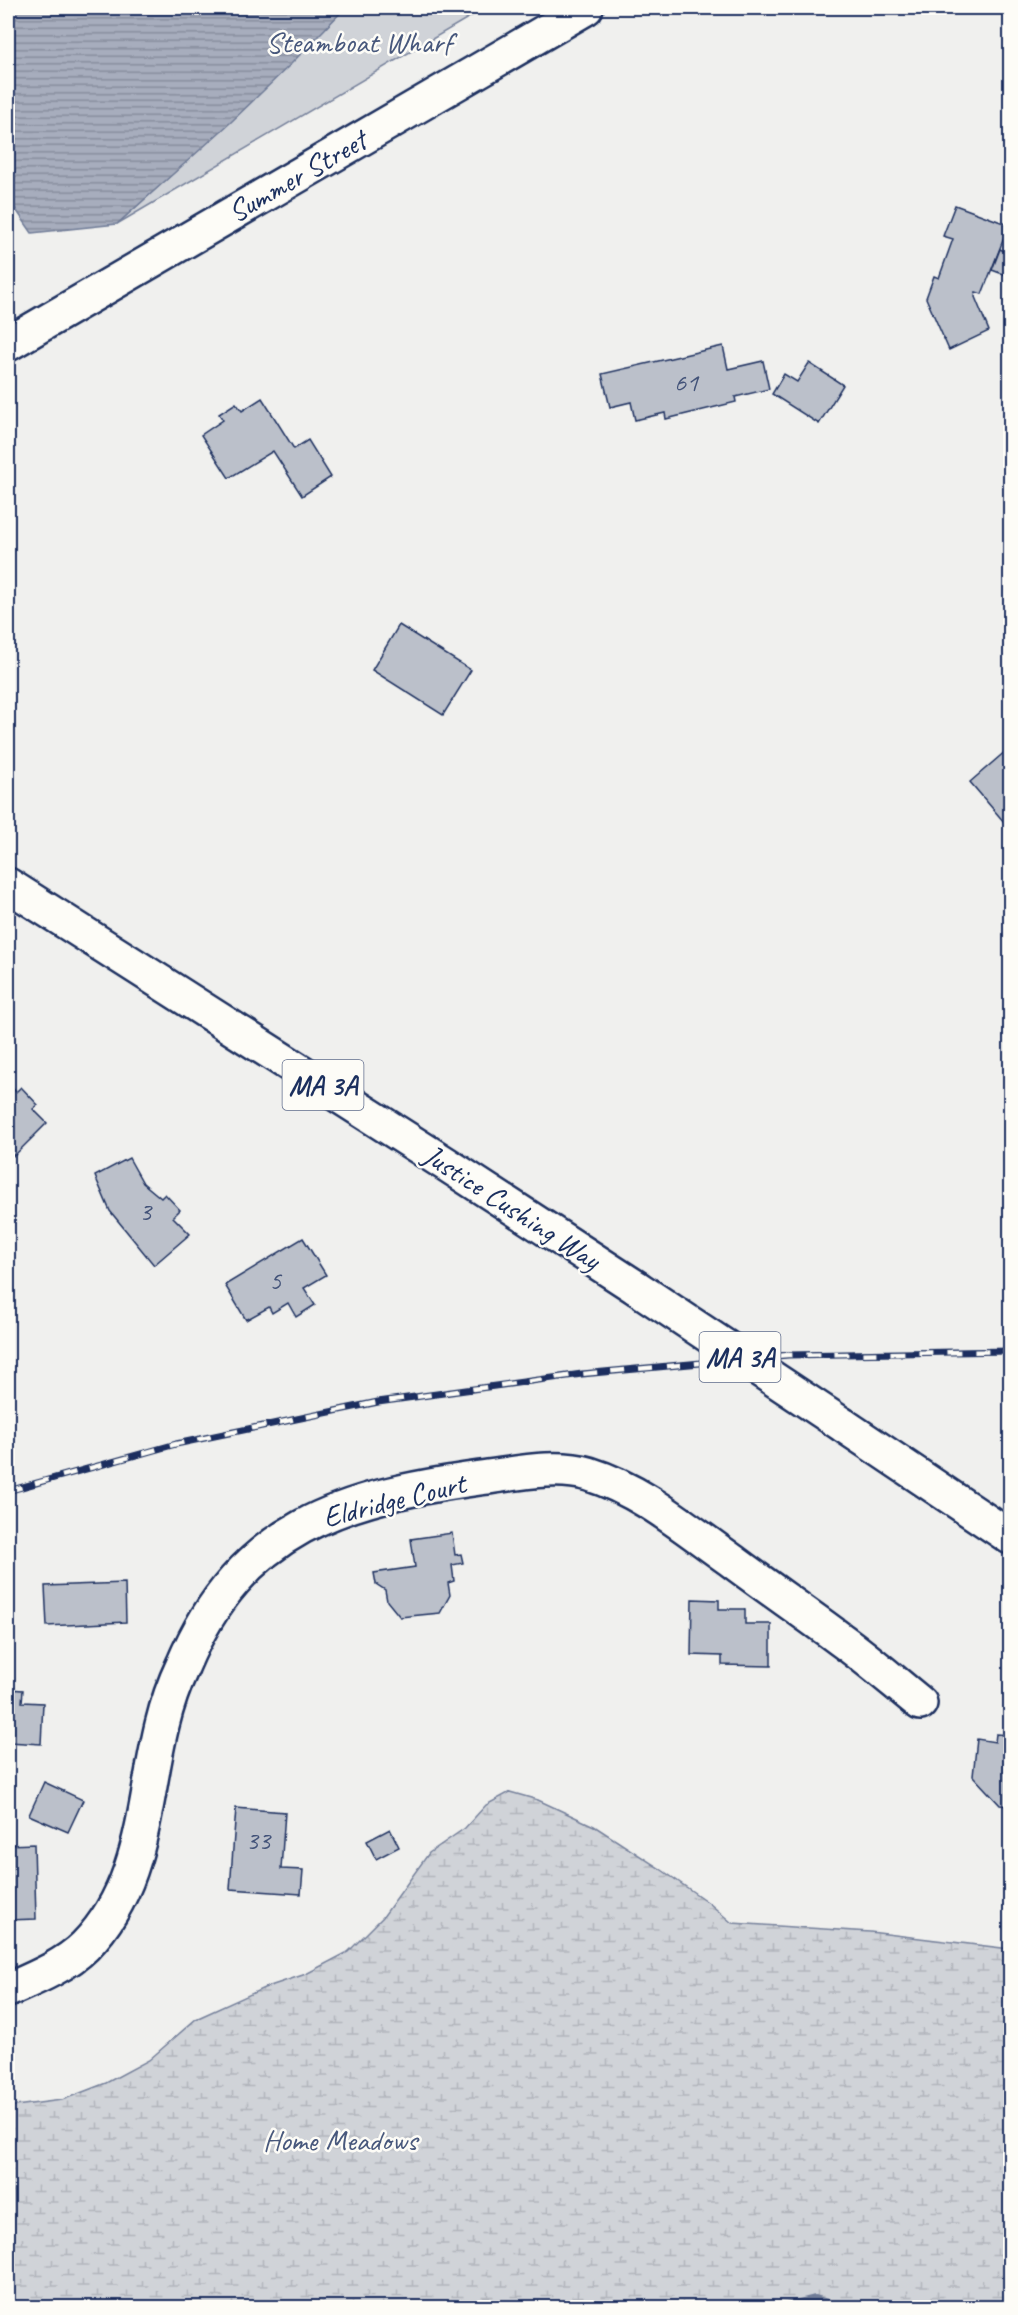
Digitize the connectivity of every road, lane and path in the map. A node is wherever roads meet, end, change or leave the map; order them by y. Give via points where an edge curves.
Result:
1 (586, 8) edge
2 (8, 344) edge
3 (8, 885) edge
4 (1011, 1538) edge
5 (920, 1703) dead end
6 (8, 1990) edge

1 - 2 main road, Summer Street
3 - 4 main road, Justice Cushing Way / MA 3A, bridge via 637,1288
5 - 6 main road, Eldridge Court via 841,1639 681,1524 590,1474 561,1471 489,1477 360,1503 323,1515 275,1542 256,1557 218,1603 188,1653 172,1690 141,1838 120,1898 84,1947

